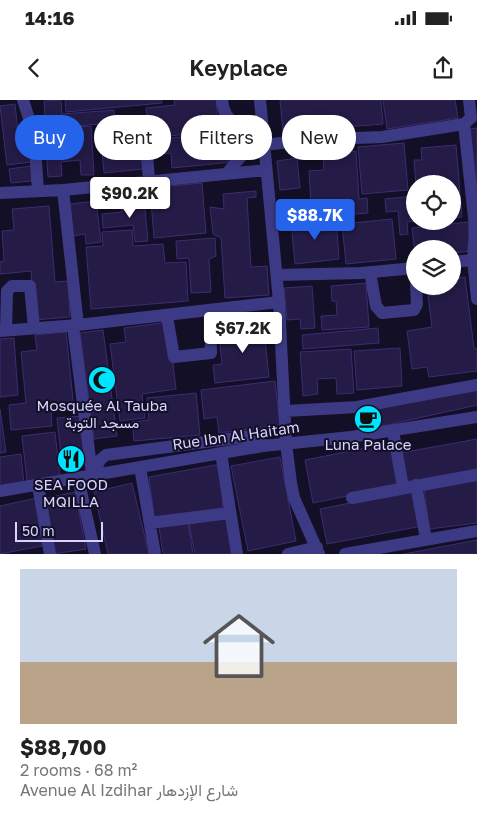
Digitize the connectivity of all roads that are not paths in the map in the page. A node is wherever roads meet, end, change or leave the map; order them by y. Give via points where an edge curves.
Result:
1 (23, 100) edge
2 (222, 100) edge
3 (260, 100) edge
4 (469, 100) edge
5 (226, 115) edge
6 (262, 115) edge
7 (471, 120) edge
8 (272, 144) edge
9 (147, 160) edge
10 (238, 160) edge
11 (265, 160) edge
12 (266, 170) junction
13 (228, 172) junction
14 (149, 180) junction
15 (38, 190) junction
16 (63, 190) junction
17 (0, 193) edge
18 (476, 245) edge
19 (472, 260) junction
20 (461, 261) edge
21 (406, 269) edge
22 (370, 272) junction
23 (277, 275) junction
24 (416, 295) edge
25 (477, 299) edge
26 (279, 302) junction
27 (210, 311) junction
28 (167, 316) junction
29 (75, 325) junction
30 (34, 328) junction
31 (3, 330) edge
32 (477, 385) edge
33 (286, 410) junction
34 (477, 417) edge
35 (393, 431) junction
36 (286, 443) junction
37 (263, 446) junction
38 (221, 453) junction
39 (140, 467) junction
40 (477, 475) edge
41 (92, 476) junction
42 (78, 478) junction
43 (38, 486) junction
44 (410, 486) junction
45 (0, 491) edge
46 (352, 498) dead end
47 (230, 513) junction
48 (150, 523) junction
49 (477, 531) edge
50 (426, 539) junction
51 (379, 550) edge
52 (318, 551) edge
53 (50, 554) edge
54 (95, 554) edge
55 (155, 554) edge
56 (237, 554) edge
57 (288, 554) edge
58 (344, 554) edge

1 - 15 street via 34,134
2 - 5 street
3 - 6 street
4 - 7 street
7 - 8 street via 382,137
7 - 18 street
9 - 14 street
10 - 13 street
11 - 12 street
12 - 13 street
12 - 23 street
13 - 14 street
14 - 16 street
15 - 16 street
15 - 17 street
16 - 29 street
18 - 19 street
19 - 20 street
19 - 25 street
21 - 22 street
22 - 23 street
22 - 24 street via 376,306 382,313 414,310
23 - 26 street
26 - 27 street
26 - 33 street
27 - 28 street
27 - 28 street via 211,354 174,358
28 - 29 street
29 - 30 street
29 - 41 street
30 - 31 street
30 - 31 street via 30,286 12,286 7,291
32 - 33 street via 358,406
33 - 36 street
34 - 35 street, Rue Ibn Al Haitam
35 - 36 street, Rue Ibn Al Haitam
35 - 44 street
36 - 37 street, Rue Ibn Al Haitam
36 - 52 street via 294,498
37 - 38 street, Rue Ibn Al Haitam
37 - 41 street via 254,435 106,455
38 - 39 street, Rue Ibn Al Haitam
38 - 47 street
39 - 41 street, Rue Ibn Al Haitam
39 - 48 street
40 - 44 street
41 - 42 street, Rue Ibn Al Haitam
42 - 43 street, Rue Ibn Al Haitam
42 - 54 street
43 - 45 street, Rue Ibn Al Haitam
43 - 53 street
44 - 46 street
44 - 50 street
47 - 48 street
47 - 56 street
48 - 55 street
49 - 50 street
50 - 51 street
51 - 58 street
52 - 57 street

